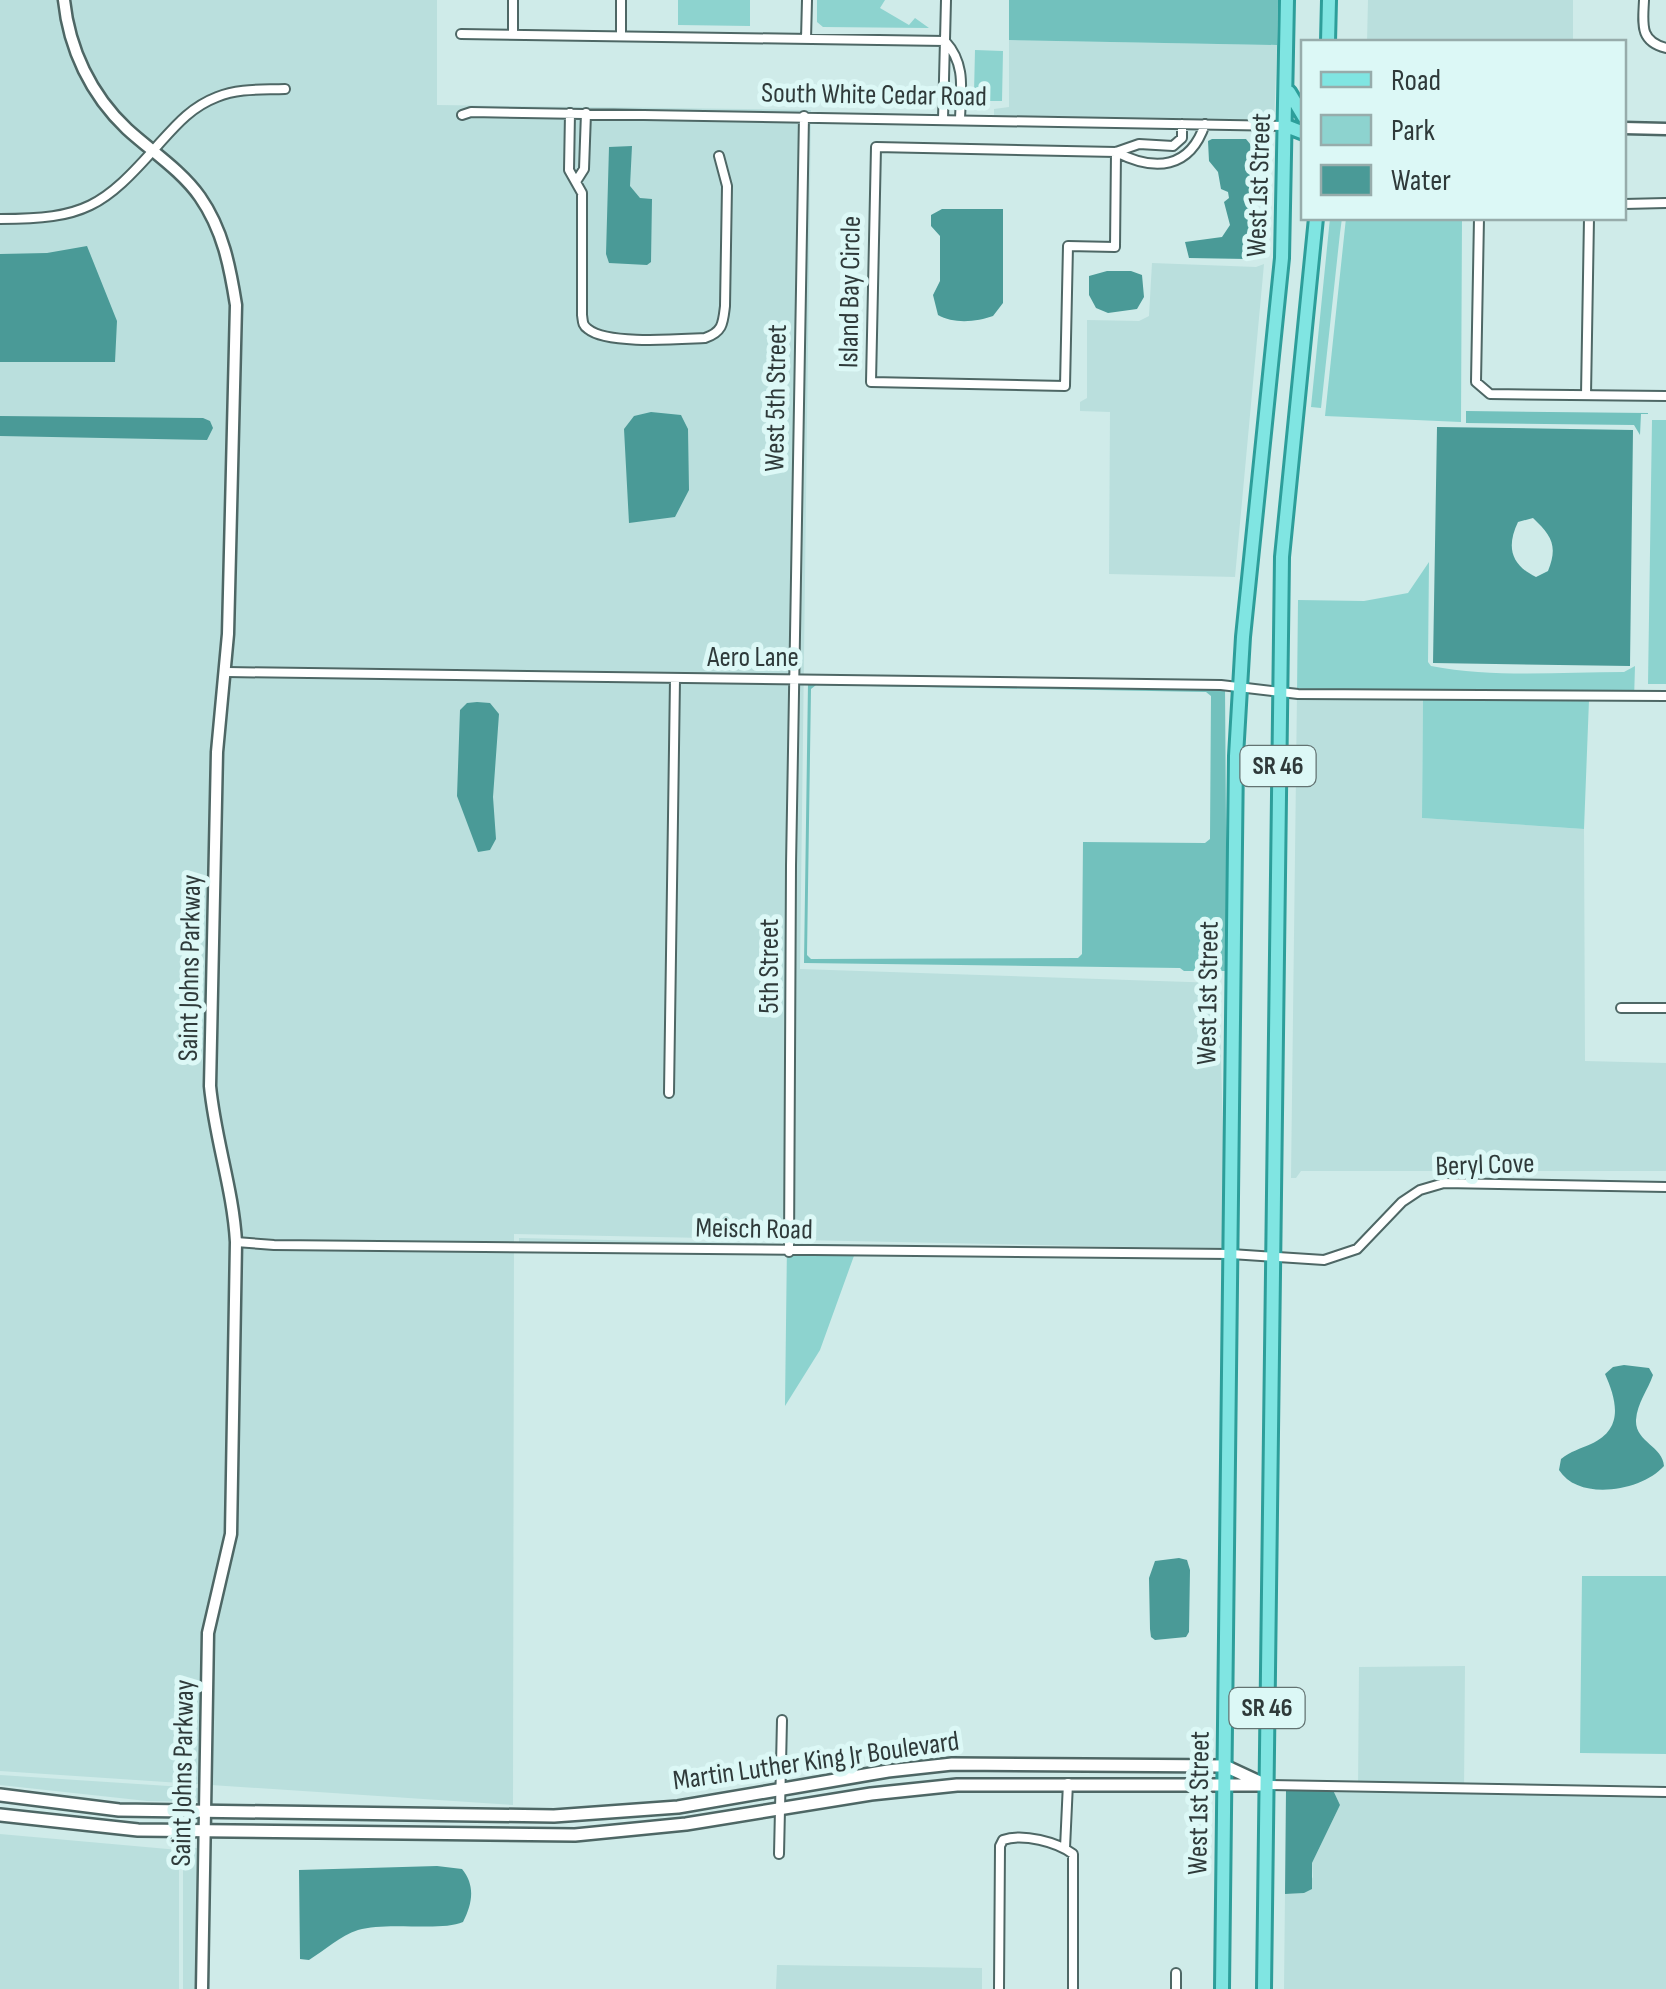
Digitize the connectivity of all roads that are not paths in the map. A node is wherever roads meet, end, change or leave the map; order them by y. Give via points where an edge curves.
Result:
1 (64, 0) edge
2 (514, 0) edge
3 (621, 0) edge
4 (806, 0) edge
5 (946, 0) edge
6 (1287, 0) edge
7 (1329, 0) edge
8 (1644, 0) edge
9 (461, 34) dead end
10 (513, 35) junction
11 (621, 36) junction
12 (806, 39) junction
13 (1328, 40) edge
14 (945, 41) junction
15 (1666, 48) edge
16 (1286, 85) junction
17 (285, 89) dead end
18 (570, 113) junction
19 (462, 114) dead end
20 (586, 114) junction
21 (1301, 115) edge
22 (804, 116) junction
23 (944, 119) junction
24 (960, 119) junction
25 (1182, 124) junction
26 (1204, 124) junction
27 (1286, 126) junction
28 (1626, 128) edge
29 (1666, 128) edge
30 (1301, 132) edge
31 (153, 150) junction
32 (570, 152) junction
33 (584, 152) junction
34 (1116, 152) junction
35 (719, 156) dead end
36 (577, 180) junction
37 (1626, 204) edge
38 (1666, 204) edge
39 (0, 218) edge
40 (1316, 220) edge
41 (1479, 220) edge
42 (1589, 220) edge
43 (1586, 395) junction
44 (1666, 396) edge
45 (226, 672) junction
46 (676, 679) junction
47 (795, 680) junction
48 (1240, 688) junction
49 (1279, 692) junction
50 (1666, 696) edge
51 (1621, 1008) dead end
52 (1666, 1008) edge
53 (669, 1094) dead end
54 (1666, 1186) edge
55 (236, 1242) junction
56 (789, 1252) junction
57 (1230, 1254) junction
58 (1271, 1258) junction
59 (782, 1720) dead end
60 (1225, 1766) junction
61 (1068, 1783) junction
62 (1266, 1784) junction
63 (1225, 1785) junction
64 (780, 1789) junction
65 (1666, 1792) edge
66 (0, 1796) edge
67 (780, 1809) junction
68 (204, 1812) junction
69 (0, 1815) edge
70 (454, 1815) junction
71 (204, 1831) junction
72 (371, 1833) junction
73 (1065, 1848) junction
74 (779, 1854) dead end
75 (1176, 1974) dead end
76 (202, 1989) edge
77 (1000, 1989) edge
78 (1073, 1989) edge
79 (1176, 1989) edge
80 (1222, 1989) edge
81 (1264, 1989) edge

1 - 31 street, Saint Johns Parkway via 93,88
2 - 10 street
3 - 11 street
4 - 12 street
5 - 14 street
6 - 16 main road, West 1st Street / SR 46
7 - 13 main road
8 - 15 street via 1643,34
9 - 10 street
10 - 11 street
11 - 12 street
12 - 14 street
14 - 23 street
14 - 24 street via 962,67
16 - 21 main road
16 - 27 main road, West 1st Street / SR 46
17 - 31 street via 218,97 182,118
18 - 19 street, South White Cedar Road
18 - 20 street, South White Cedar Road
18 - 32 street
20 - 22 street, South White Cedar Road
20 - 33 street
22 - 23 street, South White Cedar Road
22 - 47 street, West 5th Street
23 - 24 street, South White Cedar Road
24 - 25 street, South White Cedar Road
25 - 26 street, South White Cedar Road
25 - 34 street, Island Bay Circle via 1182,138 1173,146 1139,144
26 - 27 street, South White Cedar Road
26 - 34 street, Island Bay Circle via 1191,152 1173,162 1141,163
27 - 30 main road
27 - 48 main road, West 1st Street / SR 46 via 1278,318
28 - 29 street
31 - 39 street via 126,182 86,208 54,218
31 - 45 street, Saint Johns Parkway via 201,198 220,232 236,306
32 - 33 street
32 - 36 street
33 - 36 street
34 - 34 street, Island Bay Circle via 1115,247 1068,246 1066,386 870,382 876,147
35 - 36 street via 727,186 726,306 718,334 706,338 619,338 586,328
37 - 38 street
40 - 49 main road, West 1st Street / SR 46 via 1284,526
41 - 43 street via 1476,382 1490,394
42 - 43 street
43 - 44 street
45 - 46 street, Aero Lane
45 - 55 street, Saint Johns Parkway via 217,752 210,1086
46 - 47 street, Aero Lane
46 - 53 street
47 - 48 street, Aero Lane
47 - 56 street, 5th Street
48 - 49 street, Aero Lane
48 - 57 main road, West 1st Street / SR 46
49 - 50 street, Aero Lane
49 - 58 main road, West 1st Street / SR 46
51 - 52 street
54 - 58 street, Beryl Cove via 1444,1183 1402,1202 1358,1249 1338,1258
55 - 56 street, Meisch Road
55 - 68 street, Saint Johns Parkway via 231,1534 208,1633
56 - 57 street, Meisch Road
57 - 58 street, Meisch Road
57 - 60 main road, West 1st Street / SR 46
58 - 62 main road, West 1st Street / SR 46
59 - 64 street
60 - 62 main road, Martin Luther King Jr Boulevard
60 - 63 main road, West 1st Street / SR 46
60 - 64 main road, Martin Luther King Jr Boulevard via 952,1764
61 - 63 main road, Martin Luther King Jr Boulevard
61 - 67 main road, Martin Luther King Jr Boulevard via 957,1785
61 - 73 street
62 - 63 main road, Martin Luther King Jr Boulevard
62 - 65 street
62 - 81 main road, West 1st Street / SR 46
63 - 80 main road, West 1st Street / SR 46
64 - 67 street
64 - 70 main road, Martin Luther King Jr Boulevard via 678,1807
66 - 68 main road, Martin Luther King Jr Boulevard
67 - 72 main road, Martin Luther King Jr Boulevard via 575,1835
67 - 74 street
68 - 70 main road, Martin Luther King Jr Boulevard
68 - 71 street, Saint Johns Parkway
69 - 71 main road, Martin Luther King Jr Boulevard
70 - 72 main road via 444,1827 384,1826
71 - 72 main road, Martin Luther King Jr Boulevard
71 - 76 street, Saint Johns Parkway
73 - 77 street via 1012,1837 1000,1846
73 - 78 street via 1073,1854
75 - 79 street

